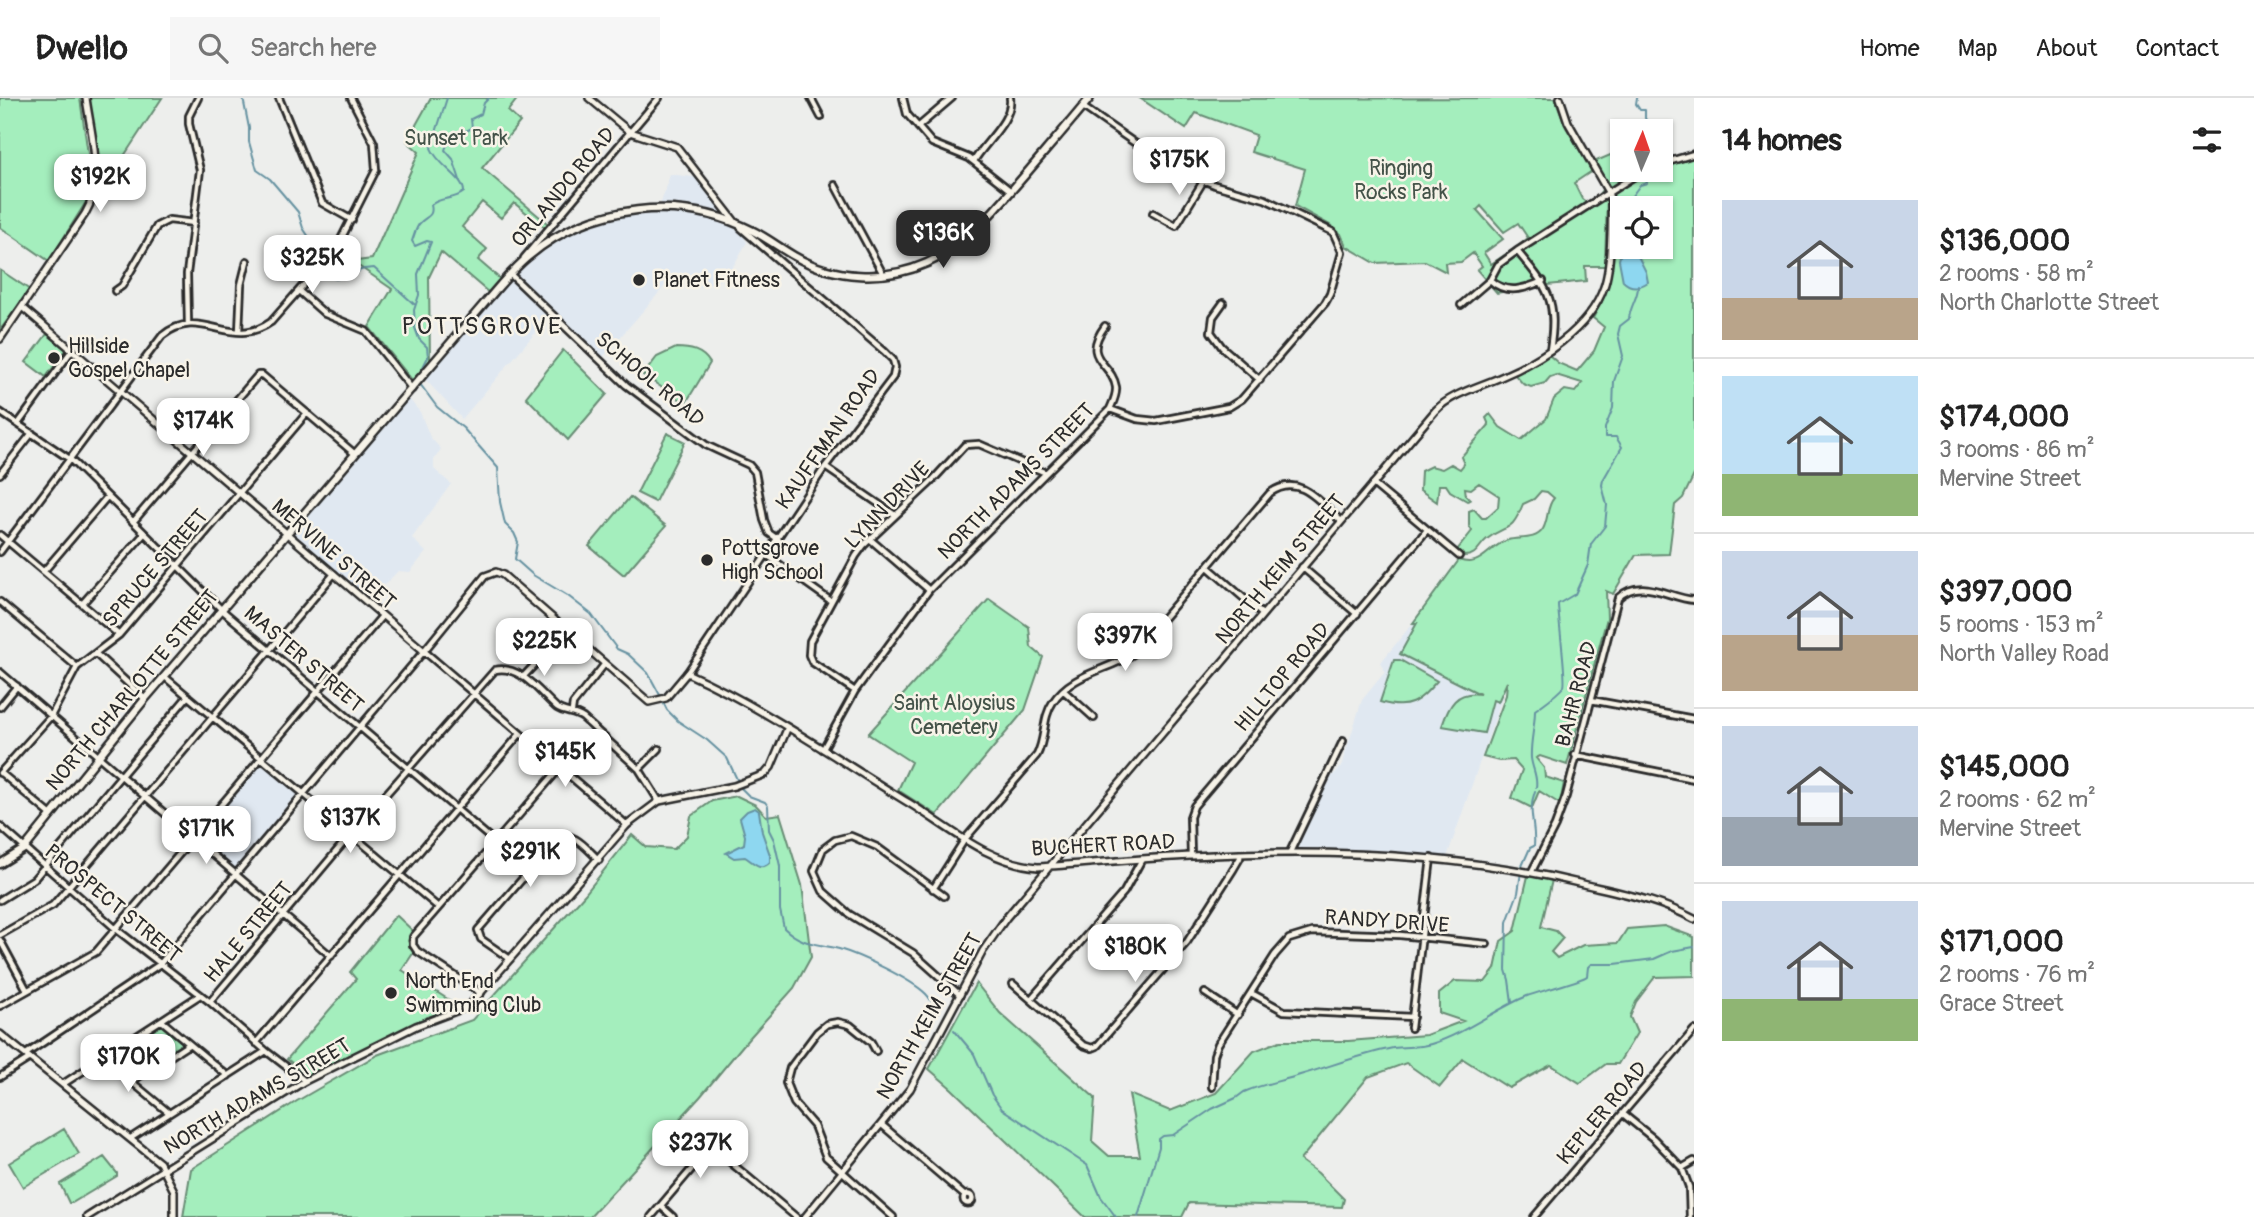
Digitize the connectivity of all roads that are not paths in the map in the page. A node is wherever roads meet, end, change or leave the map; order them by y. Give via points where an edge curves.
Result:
1 (86, 98) edge
2 (198, 98) edge
3 (279, 98) edge
4 (351, 98) edge
5 (589, 98) edge
6 (659, 98) edge
7 (811, 98) edge
8 (903, 98) edge
9 (953, 98) edge
10 (1010, 98) edge
11 (1090, 98) edge
12 (1560, 98) edge
13 (1083, 107) junction
14 (821, 117) dead end
15 (918, 127) junction
16 (630, 132) junction
17 (1694, 155) edge
18 (1673, 161) edge
19 (974, 162) junction
20 (1203, 180) junction
21 (1624, 182) edge
22 (835, 184) dead end
23 (1011, 191) junction
24 (1608, 192) junction
25 (1153, 213) dead end
26 (352, 220) junction
27 (194, 223) junction
28 (736, 223) junction
29 (1517, 251) junction
30 (247, 261) dead end
31 (519, 264) junction
32 (510, 274) junction
33 (883, 274) junction
34 (1490, 281) junction
35 (1543, 281) junction
36 (115, 291) dead end
37 (299, 291) junction
38 (1223, 303) dead end
39 (1461, 305) dead end
40 (22, 307) junction
41 (188, 323) junction
42 (1105, 326) dead end
43 (239, 332) junction
44 (0, 338) edge
45 (72, 350) junction
46 (1550, 351) junction
47 (1260, 380) junction
48 (414, 386) junction
49 (121, 392) junction
50 (1110, 409) junction
51 (0, 412) edge
52 (307, 413) junction
53 (18, 425) junction
54 (33, 433) junction
55 (191, 452) junction
56 (356, 455) junction
57 (71, 460) junction
58 (825, 467) junction
59 (0, 474) edge
60 (1046, 474) junction
61 (1373, 484) junction
62 (239, 493) junction
63 (107, 497) junction
64 (895, 515) junction
65 (1341, 521) junction
66 (134, 522) junction
67 (1427, 530) junction
68 (145, 534) junction
69 (287, 534) junction
70 (0, 535) edge
71 (779, 540) junction
72 (871, 540) junction
73 (7, 541) junction
74 (0, 552) edge
75 (768, 556) junction
76 (1458, 556) dead end
77 (179, 567) junction
78 (1208, 567) junction
79 (1302, 568) junction
80 (44, 571) junction
81 (334, 575) junction
82 (929, 590) junction
83 (1694, 600) edge
84 (831, 601) junction
85 (0, 602) edge
86 (82, 604) junction
87 (222, 610) junction
88 (1262, 614) junction
89 (1357, 614) junction
90 (382, 616) junction
91 (119, 635) junction
92 (270, 650) junction
93 (424, 651) junction
94 (96, 654) junction
95 (548, 657) dead end
96 (604, 665) junction
97 (76, 667) junction
98 (0, 672) edge
99 (687, 673) junction
100 (165, 677) junction
101 (523, 677) junction
102 (17, 686) junction
103 (855, 691) junction
104 (1064, 691) junction
105 (318, 692) junction
106 (473, 693) junction
107 (188, 696) junction
108 (145, 699) junction
109 (1591, 700) junction
110 (0, 707) edge
111 (572, 711) junction
112 (51, 716) junction
113 (214, 717) junction
114 (1094, 718) dead end
115 (1694, 719) edge
116 (359, 729) junction
117 (787, 729) junction
118 (520, 734) junction
119 (1343, 741) dead end
120 (659, 749) dead end
121 (822, 750) junction
122 (1575, 755) junction
123 (99, 756) junction
124 (262, 758) junction
125 (560, 768) junction
126 (407, 769) junction
127 (639, 769) junction
128 (0, 773) edge
129 (122, 776) junction
130 (1694, 779) edge
131 (304, 794) junction
132 (146, 798) junction
133 (659, 801) junction
134 (455, 808) junction
135 (50, 814) junction
136 (627, 825) junction
137 (0, 826) edge
138 (351, 834) junction
139 (193, 838) junction
140 (965, 839) junction
141 (495, 841) junction
142 (24, 849) junction
143 (1290, 852) junction
144 (1240, 854) junction
145 (1191, 856) junction
146 (1431, 858) junction
147 (1142, 859) junction
148 (599, 860) junction
149 (0, 864) edge
150 (43, 866) junction
151 (1049, 866) junction
152 (529, 871) junction
153 (1532, 871) junction
154 (236, 876) junction
155 (400, 876) junction
156 (69, 888) junction
157 (933, 889) junction
158 (944, 896) dead end
159 (0, 900) edge
160 (438, 907) junction
161 (284, 915) junction
162 (1694, 919) edge
163 (116, 929) junction
164 (0, 934) edge
165 (1422, 937) junction
166 (0, 940) edge
167 (1487, 944) dead end
168 (331, 956) junction
169 (511, 960) junction
170 (160, 964) junction
171 (1013, 984) dead end
172 (27, 990) junction
173 (482, 993) junction
174 (1205, 993) dead end
175 (1251, 993) junction
176 (200, 995) junction
177 (960, 995) junction
178 (1031, 999) junction
179 (210, 1002) junction
180 (0, 1006) edge
181 (1238, 1014) junction
182 (1413, 1017) junction
183 (162, 1021) junction
184 (1411, 1028) dead end
185 (0, 1034) edge
186 (1693, 1034) edge
187 (256, 1043) junction
188 (188, 1045) junction
189 (266, 1051) junction
190 (876, 1051) dead end
191 (28, 1056) junction
192 (103, 1058) junction
193 (228, 1076) junction
194 (0, 1077) edge
195 (132, 1081) junction
196 (305, 1081) junction
197 (63, 1084) junction
198 (1212, 1087) dead end
199 (169, 1112) junction
200 (1623, 1114) junction
201 (729, 1125) dead end
202 (882, 1125) junction
203 (131, 1138) junction
204 (712, 1147) junction
205 (1694, 1161) edge
206 (1682, 1168) junction
207 (164, 1169) junction
208 (842, 1173) junction
209 (965, 1196) dead end
210 (661, 1206) junction
211 (87, 1217) edge
212 (174, 1217) edge
213 (651, 1217) edge
214 (673, 1217) edge
215 (796, 1217) edge
216 (804, 1217) edge
217 (893, 1217) edge
218 (1534, 1217) edge
219 (1690, 1217) edge

1 - 40 street via 96,172 94,197
2 - 27 street via 189,116 200,170
3 - 26 street via 322,202
4 - 26 street via 374,143 377,159
5 - 16 street
6 - 16 street, ORLANDO ROAD
7 - 14 street
8 - 15 street via 907,114
9 - 15 street
10 - 19 street via 1007,118
11 - 13 main road
12 - 24 street, NORTH KEIM STREET via 1568,122
13 - 20 street via 1168,166
13 - 23 main road
15 - 19 street via 932,143
16 - 28 street, KAUFFMAN ROAD via 671,144 684,154
16 - 31 street, ORLANDO ROAD
17 - 18 street
19 - 23 street
20 - 25 street via 1176,226
20 - 47 street, NORTH ADAMS STREET via 1265,199 1320,224 1333,232 1342,252 1330,294
21 - 24 street
22 - 33 street
23 - 33 main road via 956,247 925,264
24 - 29 street
24 - 46 street, NORTH KEIM STREET via 1611,208 1605,285 1585,318
26 - 37 street via 337,247
27 - 36 street via 169,220 157,226
27 - 41 street via 187,274
28 - 31 main road via 658,208 620,212 570,229
28 - 33 main road via 817,266 855,275
28 - 58 street, KAUFFMAN ROAD via 893,360 893,377
29 - 34 street via 1498,265
29 - 35 street
30 - 43 street
31 - 32 main road
32 - 48 main road
32 - 71 street, SCHOOL ROAD via 626,385 706,445 749,465 755,472 769,533
34 - 35 street via 1512,290
34 - 39 street
35 - 46 street via 1553,316
37 - 43 street via 271,322
37 - 48 street via 325,314 366,331
38 - 47 street via 1213,317 1211,332
40 - 44 street
40 - 45 street, MERVINE STREET
41 - 43 street
41 - 49 street via 162,335
42 - 50 street via 1097,354 1116,386
45 - 49 street, MERVINE STREET
45 - 53 street
46 - 61 street, NORTH KEIM STREET via 1444,402
47 - 50 street, NORTH ADAMS STREET via 1229,407 1170,420 1145,421
48 - 56 main road
49 - 55 street, MERVINE STREET
49 - 57 street
50 - 60 street, NORTH ADAMS STREET
51 - 53 street, MASTER STREET
52 - 55 street via 262,375 253,379
52 - 56 street
52 - 62 street, SPRUCE STREET
53 - 54 street, MASTER STREET
54 - 57 street, MASTER STREET
54 - 59 street
55 - 62 street, MERVINE STREET
55 - 66 street
56 - 69 main road, NORTH CHARLOTTE STREET
57 - 63 street, MASTER STREET
57 - 73 street
58 - 64 street
58 - 71 street, KAUFFMAN ROAD
60 - 64 street, LYNN DRIVE via 971,443
60 - 82 street, NORTH ADAMS STREET
61 - 65 street, NORTH KEIM STREET
61 - 67 street
62 - 69 street, MERVINE STREET
62 - 77 street, SPRUCE STREET
63 - 66 street, MASTER STREET
63 - 80 street
64 - 72 street, LYNN DRIVE
65 - 78 street via 1303,489 1286,485 1270,493
65 - 79 street, NORTH KEIM STREET
66 - 68 street, MASTER STREET
67 - 76 street
67 - 89 street, HILLTOP ROAD
68 - 77 street, MASTER STREET
68 - 86 street
69 - 81 street, MERVINE STREET
69 - 87 main road, NORTH CHARLOTTE STREET
70 - 73 street
71 - 75 street, KAUFFMAN ROAD
72 - 82 street
72 - 84 street, LYNN DRIVE via 856,556
73 - 74 street
73 - 80 street
75 - 84 street
75 - 99 street, KAUFFMAN ROAD
77 - 87 street, MASTER STREET
77 - 91 street, SPRUCE STREET
78 - 88 street
78 - 104 street via 1133,654 1083,675
79 - 88 street, NORTH KEIM STREET
79 - 89 street
80 - 86 street
81 - 90 street, MERVINE STREET
81 - 92 street
82 - 103 street, NORTH ADAMS STREET
83 - 109 street, BAHR ROAD via 1643,587 1623,593 1615,605
84 - 103 street, LYNN DRIVE via 810,641 809,655 821,669
85 - 97 street
86 - 91 street
87 - 92 street, MASTER STREET
87 - 100 main road, NORTH CHARLOTTE STREET
88 - 151 street, NORTH KEIM STREET
89 - 145 street, HILLTOP ROAD via 1193,808
90 - 93 street, MERVINE STREET
90 - 105 street
91 - 94 street, SPRUCE STREET
92 - 105 street, MASTER STREET
92 - 113 street
93 - 96 street via 490,572 503,575
93 - 106 street, MERVINE STREET
93 - 116 street
94 - 97 street, SPRUCE STREET
94 - 108 street
95 - 101 street
96 - 99 street via 649,702 662,700
96 - 111 street
97 - 112 street, SPRUCE STREET
98 - 102 street
99 - 117 street, BUCHERT ROAD
100 - 107 street
100 - 108 main road, NORTH CHARLOTTE STREET
101 - 106 street, HALE STREET via 508,668 495,670
101 - 111 street via 557,708
102 - 110 street
102 - 112 street
103 - 121 street, NORTH ADAMS STREET
104 - 114 street
104 - 140 street via 1048,712 1037,755
105 - 116 street, MASTER STREET
105 - 124 street
106 - 118 street, MERVINE STREET
106 - 126 street, HALE STREET
107 - 113 street
107 - 129 street
108 - 123 main road, NORTH CHARLOTTE STREET
109 - 115 street
109 - 122 street, BAHR ROAD
111 - 127 street
112 - 123 street
112 - 128 street, SPRUCE STREET
113 - 124 street
113 - 132 street
116 - 126 street, MASTER STREET
116 - 131 street
117 - 121 street, BUCHERT ROAD
117 - 133 street, NORTH ADAMS STREET via 765,774 734,786
118 - 125 street, MERVINE STREET
118 - 134 street
119 - 143 street
120 - 127 street
121 - 140 street, BUCHERT ROAD
122 - 130 street
122 - 153 street, BAHR ROAD via 1555,826
123 - 129 street
123 - 135 main road, NORTH CHARLOTTE STREET
124 - 131 street
124 - 139 street
125 - 136 street, MERVINE STREET
125 - 141 street
126 - 134 street, MASTER STREET
126 - 138 street, HALE STREET
127 - 133 street
128 - 135 street
129 - 132 street
129 - 150 street
131 - 138 street
131 - 154 street
132 - 139 street
132 - 156 street
133 - 136 street, NORTH ADAMS STREET
134 - 141 street, MASTER STREET
134 - 155 street
135 - 142 main road, NORTH CHARLOTTE STREET
136 - 148 street, NORTH ADAMS STREET
137 - 142 street, PROSPECT STREET
138 - 155 street
138 - 161 street, HALE STREET
139 - 154 street
139 - 163 street
140 - 151 street, BUCHERT ROAD via 1010,861
140 - 157 street
141 - 152 street, MASTER STREET
141 - 160 street
142 - 149 main road, NORTH CHARLOTTE STREET
142 - 150 street, PROSPECT STREET
143 - 144 street, BUCHERT ROAD
143 - 146 street, BUCHERT ROAD
144 - 145 street, BUCHERT ROAD
144 - 178 street via 1187,942 1097,1046 1083,1045
145 - 147 street, BUCHERT ROAD
146 - 153 street, BUCHERT ROAD
146 - 165 street
147 - 151 street, BUCHERT ROAD
147 - 178 street via 1124,892
148 - 152 street via 574,837 562,836
148 - 169 street, NORTH ADAMS STREET
150 - 156 street, PROSPECT STREET
150 - 159 street via 29,883
151 - 177 street, NORTH KEIM STREET via 993,935
152 - 169 street via 478,930 481,939
153 - 162 street, BUCHERT ROAD via 1660,903
154 - 161 street
154 - 170 street
155 - 160 street
155 - 168 street
156 - 163 street, PROSPECT STREET
156 - 164 street via 46,910
157 - 158 street
157 - 177 street via 877,847 851,836 823,849 814,871 823,891 849,915 913,953
160 - 173 street via 414,934 413,945
161 - 168 street
161 - 179 street, HALE STREET
163 - 170 street, PROSPECT STREET
163 - 172 street via 89,958
165 - 167 street, RANDY DRIVE
165 - 175 street, RANDY DRIVE via 1298,934 1283,944
165 - 182 street
166 - 172 street
168 - 187 street
169 - 173 street, NORTH ADAMS STREET
170 - 176 street, PROSPECT STREET
170 - 191 street
171 - 178 street
172 - 180 street
173 - 196 street, NORTH ADAMS STREET via 467,1008 415,1026
174 - 181 street
175 - 181 street, RANDY DRIVE
175 - 182 street via 1284,1011
176 - 179 street, PROSPECT STREET
176 - 183 street, HALE STREET
177 - 202 street, NORTH KEIM STREET via 913,1084
179 - 187 street, PROSPECT STREET
181 - 198 street, RANDY DRIVE via 1216,1049
182 - 184 street
183 - 188 street
183 - 192 street, HALE STREET
185 - 191 street
186 - 200 street, KEPLER ROAD
187 - 189 street, PROSPECT STREET
188 - 193 street
188 - 195 street
189 - 193 street
189 - 196 street, PROSPECT STREET
190 - 208 street via 850,1025 833,1023 817,1031 788,1072 786,1083 794,1103 810,1120 826,1157
191 - 194 street
191 - 197 street
192 - 195 street
192 - 197 street, HALE STREET
193 - 199 street
195 - 199 street
196 - 207 street, NORTH ADAMS STREET
197 - 203 street
199 - 203 street
200 - 206 street
200 - 218 street, KEPLER ROAD
201 - 204 street
202 - 208 street, NORTH KEIM STREET
202 - 209 street
203 - 207 street
204 - 210 street
204 - 215 street
205 - 206 street
206 - 219 street via 1689,1187
207 - 211 street, NORTH ADAMS STREET
207 - 212 street via 174,1191
208 - 216 street, NORTH KEIM STREET
208 - 217 street
210 - 213 street
210 - 214 street

